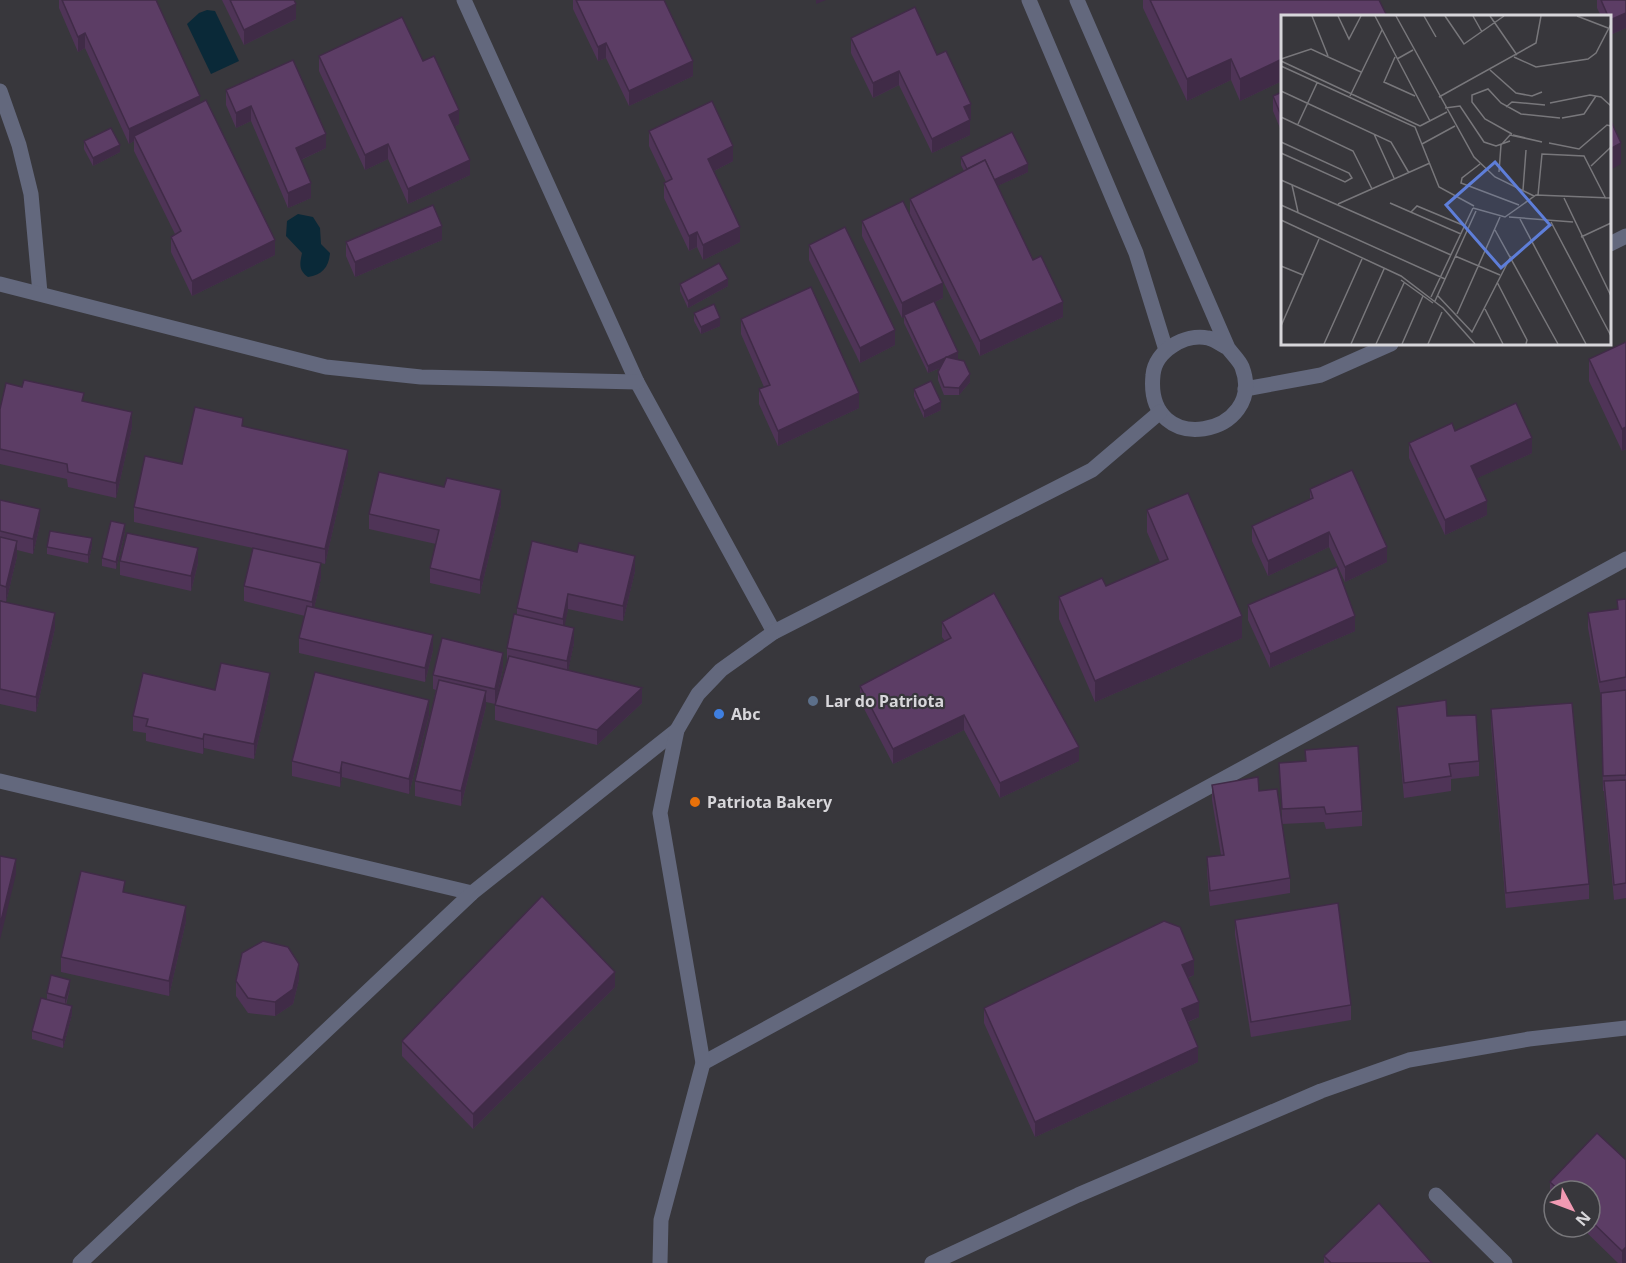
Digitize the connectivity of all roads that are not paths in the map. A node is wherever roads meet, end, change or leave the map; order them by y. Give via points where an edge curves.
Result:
1 (464, 0) edge
2 (1029, 0) edge
3 (1079, 1) edge
4 (0, 91) edge
5 (1626, 236) edge
6 (1611, 244) edge
7 (0, 284) edge
8 (40, 294) junction
9 (1389, 345) edge
10 (1228, 348) junction
11 (1166, 350) junction
12 (637, 382) junction
13 (1245, 389) junction
14 (1160, 412) junction
15 (1626, 559) edge
16 (774, 632) junction
17 (676, 730) junction
18 (0, 781) edge
19 (472, 893) junction
20 (1626, 1028) edge
21 (703, 1064) junction
22 (1436, 1195) dead end
23 (80, 1263) edge
24 (660, 1263) edge
25 (932, 1263) edge
26 (1505, 1263) edge

1 - 12 street
2 - 11 street via 1136,253
3 - 10 street
4 - 8 street via 31,194
5 - 6 street
7 - 8 street
8 - 12 street via 327,367 421,377
9 - 13 street via 1322,375
10 - 11 street via 1208,338 1185,339
10 - 13 street via 1242,366
11 - 14 street via 1153,368 1151,392
12 - 16 street
13 - 14 street via 1238,410 1221,425 1199,431 1177,426
14 - 16 street via 1092,470
15 - 21 street
16 - 17 street via 721,670 698,694
17 - 19 street
17 - 21 street via 660,813
18 - 19 street
19 - 23 street
20 - 25 street via 1529,1039 1410,1060 1279,1109
21 - 24 street via 661,1220
22 - 26 street

